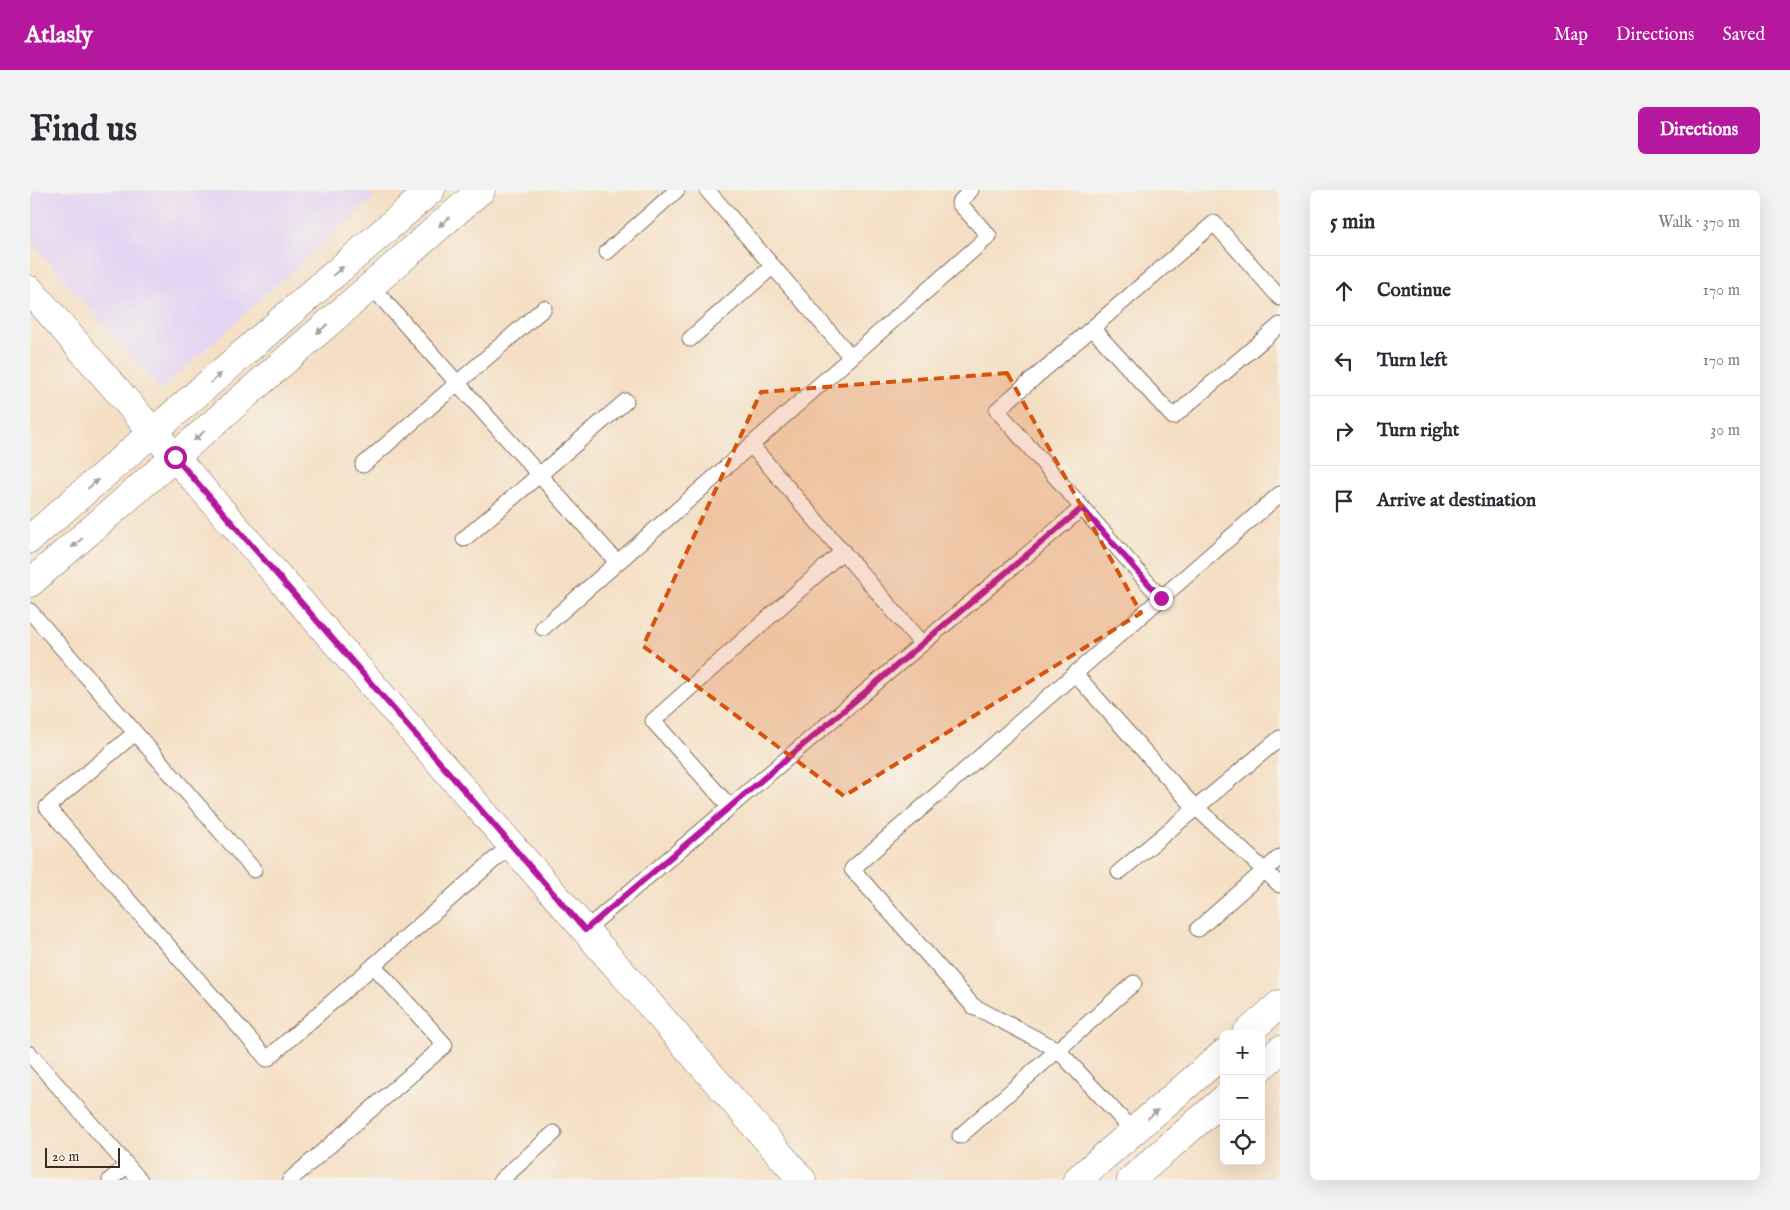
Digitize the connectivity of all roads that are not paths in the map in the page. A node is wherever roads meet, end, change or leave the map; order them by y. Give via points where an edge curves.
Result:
1 (431, 190) edge
2 (481, 190) edge
3 (677, 190) edge
4 (707, 190) edge
5 (971, 190) edge
6 (606, 252) dead end
7 (773, 266) junction
8 (372, 286) junction
9 (30, 290) edge
10 (1280, 298) edge
11 (544, 308) dead end
12 (1280, 325) edge
13 (1092, 328) junction
14 (690, 339) dead end
15 (851, 357) junction
16 (458, 383) junction
17 (626, 401) dead end
18 (153, 432) junction
19 (751, 445) junction
20 (175, 457) junction
21 (363, 464) dead end
22 (540, 475) junction
23 (1280, 494) edge
24 (1082, 508) junction
25 (30, 539) edge
26 (464, 540) dead end
27 (843, 552) junction
28 (617, 562) junction
29 (30, 583) edge
30 (1161, 598) junction
31 (30, 611) edge
32 (543, 628) dead end
33 (922, 644) junction
34 (1075, 674) junction
35 (135, 733) junction
36 (1280, 738) edge
37 (730, 807) junction
38 (1197, 807) junction
39 (511, 845) junction
40 (1280, 857) edge
41 (254, 870) dead end
42 (1265, 871) junction
43 (1119, 872) dead end
44 (1280, 885) edge
45 (1198, 929) dead end
46 (585, 930) junction
47 (374, 966) junction
48 (1134, 983) dead end
49 (1280, 1004) edge
50 (1251, 1030) edge
51 (1058, 1050) junction
52 (1280, 1050) edge
53 (1220, 1056) edge
54 (33, 1062) edge
55 (1265, 1063) edge
56 (1220, 1102) edge
57 (1133, 1131) junction
58 (554, 1133) dead end
59 (960, 1136) dead end
60 (127, 1165) junction
61 (110, 1180) edge
62 (140, 1180) edge
63 (290, 1180) edge
64 (501, 1180) edge
65 (802, 1180) edge
66 (1077, 1180) edge
67 (1131, 1180) edge

18 -> 1 street
2 -> 8 street
3 - 6 lane
4 - 7 lane
5 - 15 lane via 959,203 989,236
7 - 14 lane
7 - 15 lane
8 - 16 lane
8 -> 20 street
9 - 18 street
10 - 13 lane via 1214,223
11 - 16 lane
12 - 13 lane via 1173,417
13 - 24 lane via 997,410
15 - 19 lane
16 - 21 lane
16 - 22 lane
17 - 22 lane
18 - 20 street
25 -> 18 street
19 - 27 lane
19 - 28 lane
20 -> 29 street
20 - 39 street
22 - 26 lane
22 - 28 lane
23 - 30 lane
24 - 30 lane
24 - 33 lane
27 - 33 lane
27 - 37 lane via 653,721
28 - 32 lane
30 - 34 lane
31 - 35 lane
33 - 37 lane
34 - 38 lane
34 - 51 lane via 852,870 973,1006
35 - 41 lane
35 - 47 lane via 47,807 267,1059
36 - 38 lane
37 - 46 lane
38 - 42 lane
38 - 43 lane
39 - 46 street
39 - 47 lane
40 - 42 lane
42 - 44 lane
42 - 45 lane
46 - 65 street
47 - 63 lane via 445,1045
48 - 51 lane
49 - 50 street
51 - 57 lane
51 - 59 lane
52 - 55 street
57 -> 53 street
54 - 60 lane
56 - 67 street
57 - 66 street
58 - 64 lane
60 - 61 lane
60 - 62 lane

